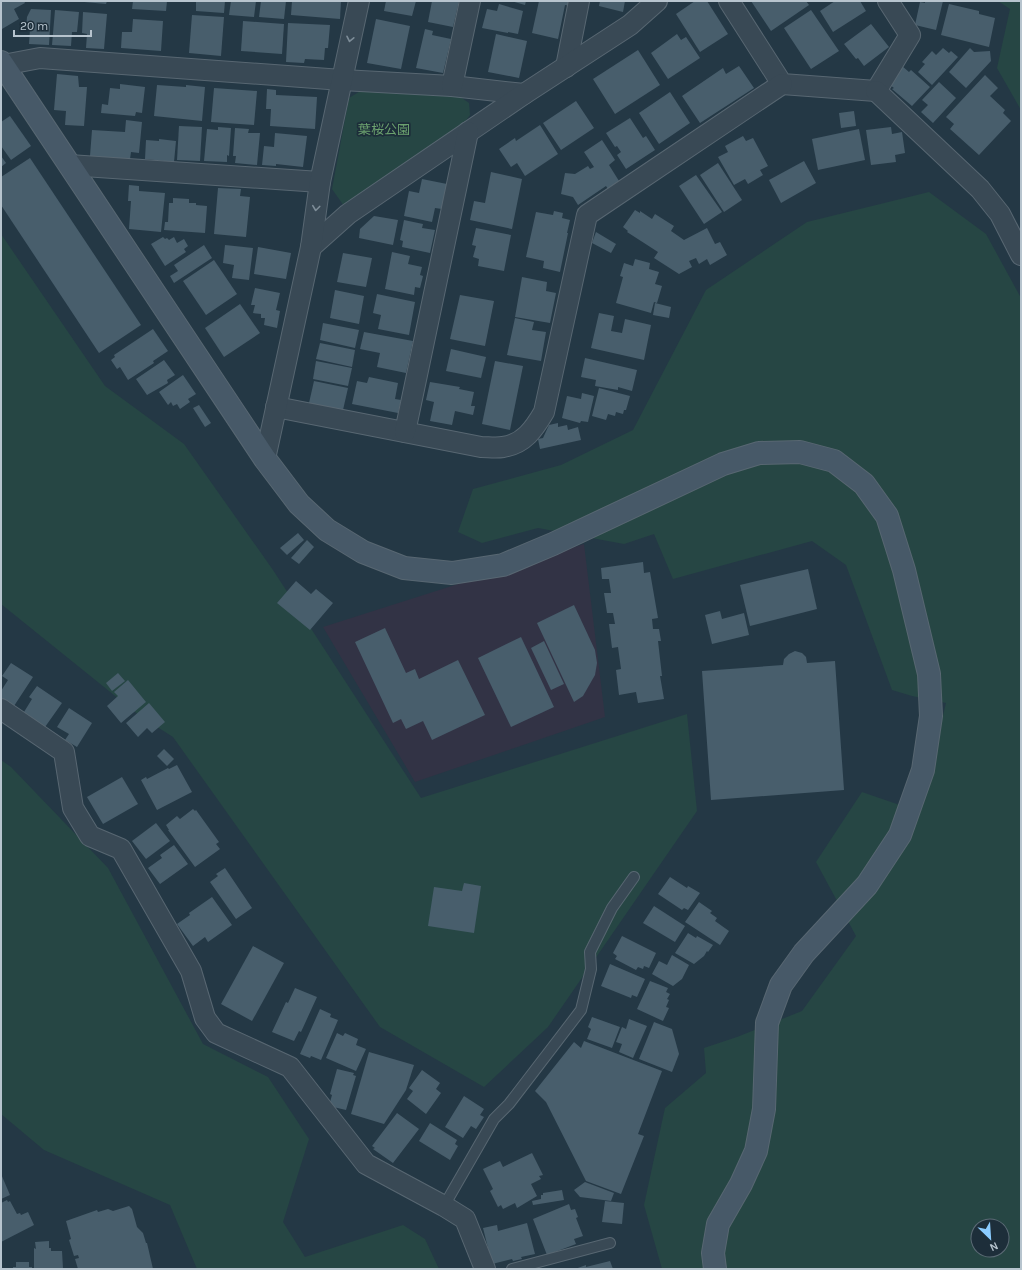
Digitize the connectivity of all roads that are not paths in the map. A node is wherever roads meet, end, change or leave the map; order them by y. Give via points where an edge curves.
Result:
1 (359, 1) edge
2 (470, 1) edge
3 (579, 1) edge
4 (658, 1) edge
5 (729, 1) edge
6 (888, 1) edge
7 (2, 63) edge
8 (566, 67) junction
9 (342, 80) junction
10 (782, 84) junction
11 (452, 86) junction
12 (876, 91) junction
13 (524, 94) junction
14 (468, 132) junction
15 (69, 165) junction
16 (320, 182) junction
17 (311, 247) junction
18 (1021, 255) edge
19 (276, 407) junction
20 (405, 432) junction
21 (265, 459) junction
22 (1, 708) edge
23 (634, 877) dead end
24 (444, 1206) junction
25 (610, 1243) dead end
26 (485, 1269) edge
27 (512, 1269) edge
28 (715, 1269) edge

1 -> 9 street
2 - 11 street
3 - 8 street
4 - 8 street via 630,25
5 - 10 street
6 - 12 street via 910,35
7 - 9 street via 40,58
7 - 15 street
8 - 13 street
9 - 11 street
9 - 16 street
10 - 12 street
10 - 20 street via 587,215 544,412 535,428 520,441 503,447 481,447
11 - 13 street
12 - 18 street via 980,189 1000,214
13 - 14 street
14 - 17 street via 348,214
14 - 20 street
15 - 16 street
15 - 21 street
16 -> 17 street
17 - 19 street
19 - 20 street
19 - 21 street
21 - 28 street via 298,504 327,530 363,552 404,568 452,572 503,565 723,464 759,453 800,452 834,461 864,484 887,516 904,570 929,674 931,716 923,770 900,835 867,885 804,953 782,985 767,1023 764,1110 756,1151 718,1224 713,1253
22 - 24 street via 64,752 73,808 90,836 121,849 191,971 205,1018 216,1033 290,1067 366,1164
23 - 24 lane via 612,908 590,952 591,969 581,1010 509,1104 494,1119
24 - 26 street via 465,1219
25 - 27 lane

